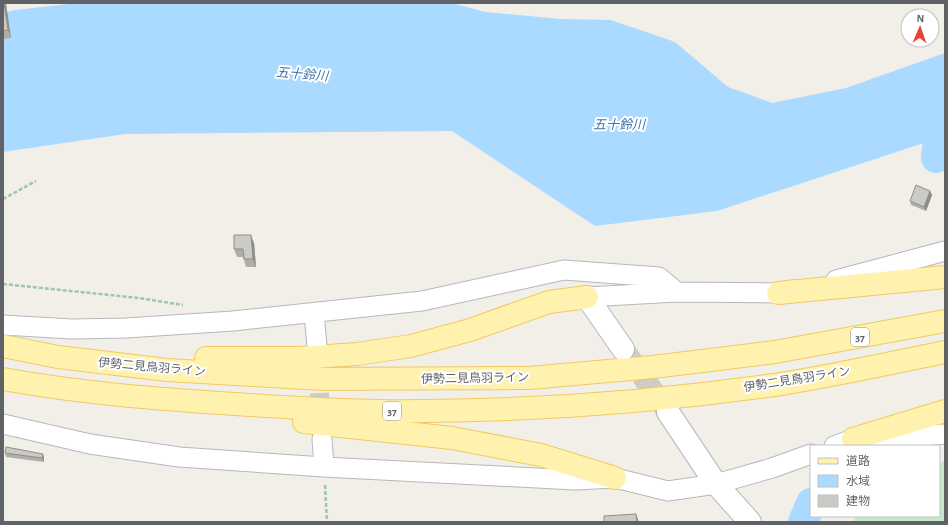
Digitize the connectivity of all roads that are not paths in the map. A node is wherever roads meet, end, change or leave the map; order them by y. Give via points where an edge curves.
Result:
1 (945, 252) edge
2 (945, 277) edge
3 (677, 292) junction
4 (778, 293) junction
5 (587, 297) junction
6 (314, 313) junction
7 (945, 321) edge
8 (3, 325) edge
9 (317, 346) tunnel mouth
10 (9, 347) edge
11 (623, 350) tunnel mouth
12 (945, 352) edge
13 (3, 379) edge
14 (44, 387) junction
15 (945, 411) edge
16 (668, 412) tunnel mouth
17 (3, 424) edge
18 (945, 434) edge
19 (322, 439) tunnel mouth
20 (843, 443) edge
21 (810, 454) edge
22 (324, 467) junction
23 (615, 478) junction
24 (716, 484) junction
25 (750, 522) edge

1 - 4 street
2 - 4 main road
3 - 4 street
3 - 5 street
3 - 6 street via 659,277 564,270 422,301
5 - 10 main road via 549,302 456,334 411,346 357,354 214,359
5 - 11 street
6 - 8 street via 201,324 87,328
6 - 9 street
7 - 10 main road, 伊勢二見鳥羽ライン / 37 via 775,352 653,368 529,378 322,379 167,370 58,357
12 - 14 main road, 伊勢二見鳥羽ライン / 37 via 782,383 643,400 528,408 326,410 150,399
13 - 14 main road, 伊勢二見鳥羽ライン / 37
14 - 23 main road via 155,408 452,438 541,455
15 - 20 main road
16 - 24 street
17 - 22 street via 90,444 179,457
18 - 20 street
19 - 22 street
21 - 24 street
22 - 23 street via 575,480
23 - 24 street via 668,491
24 - 25 street

